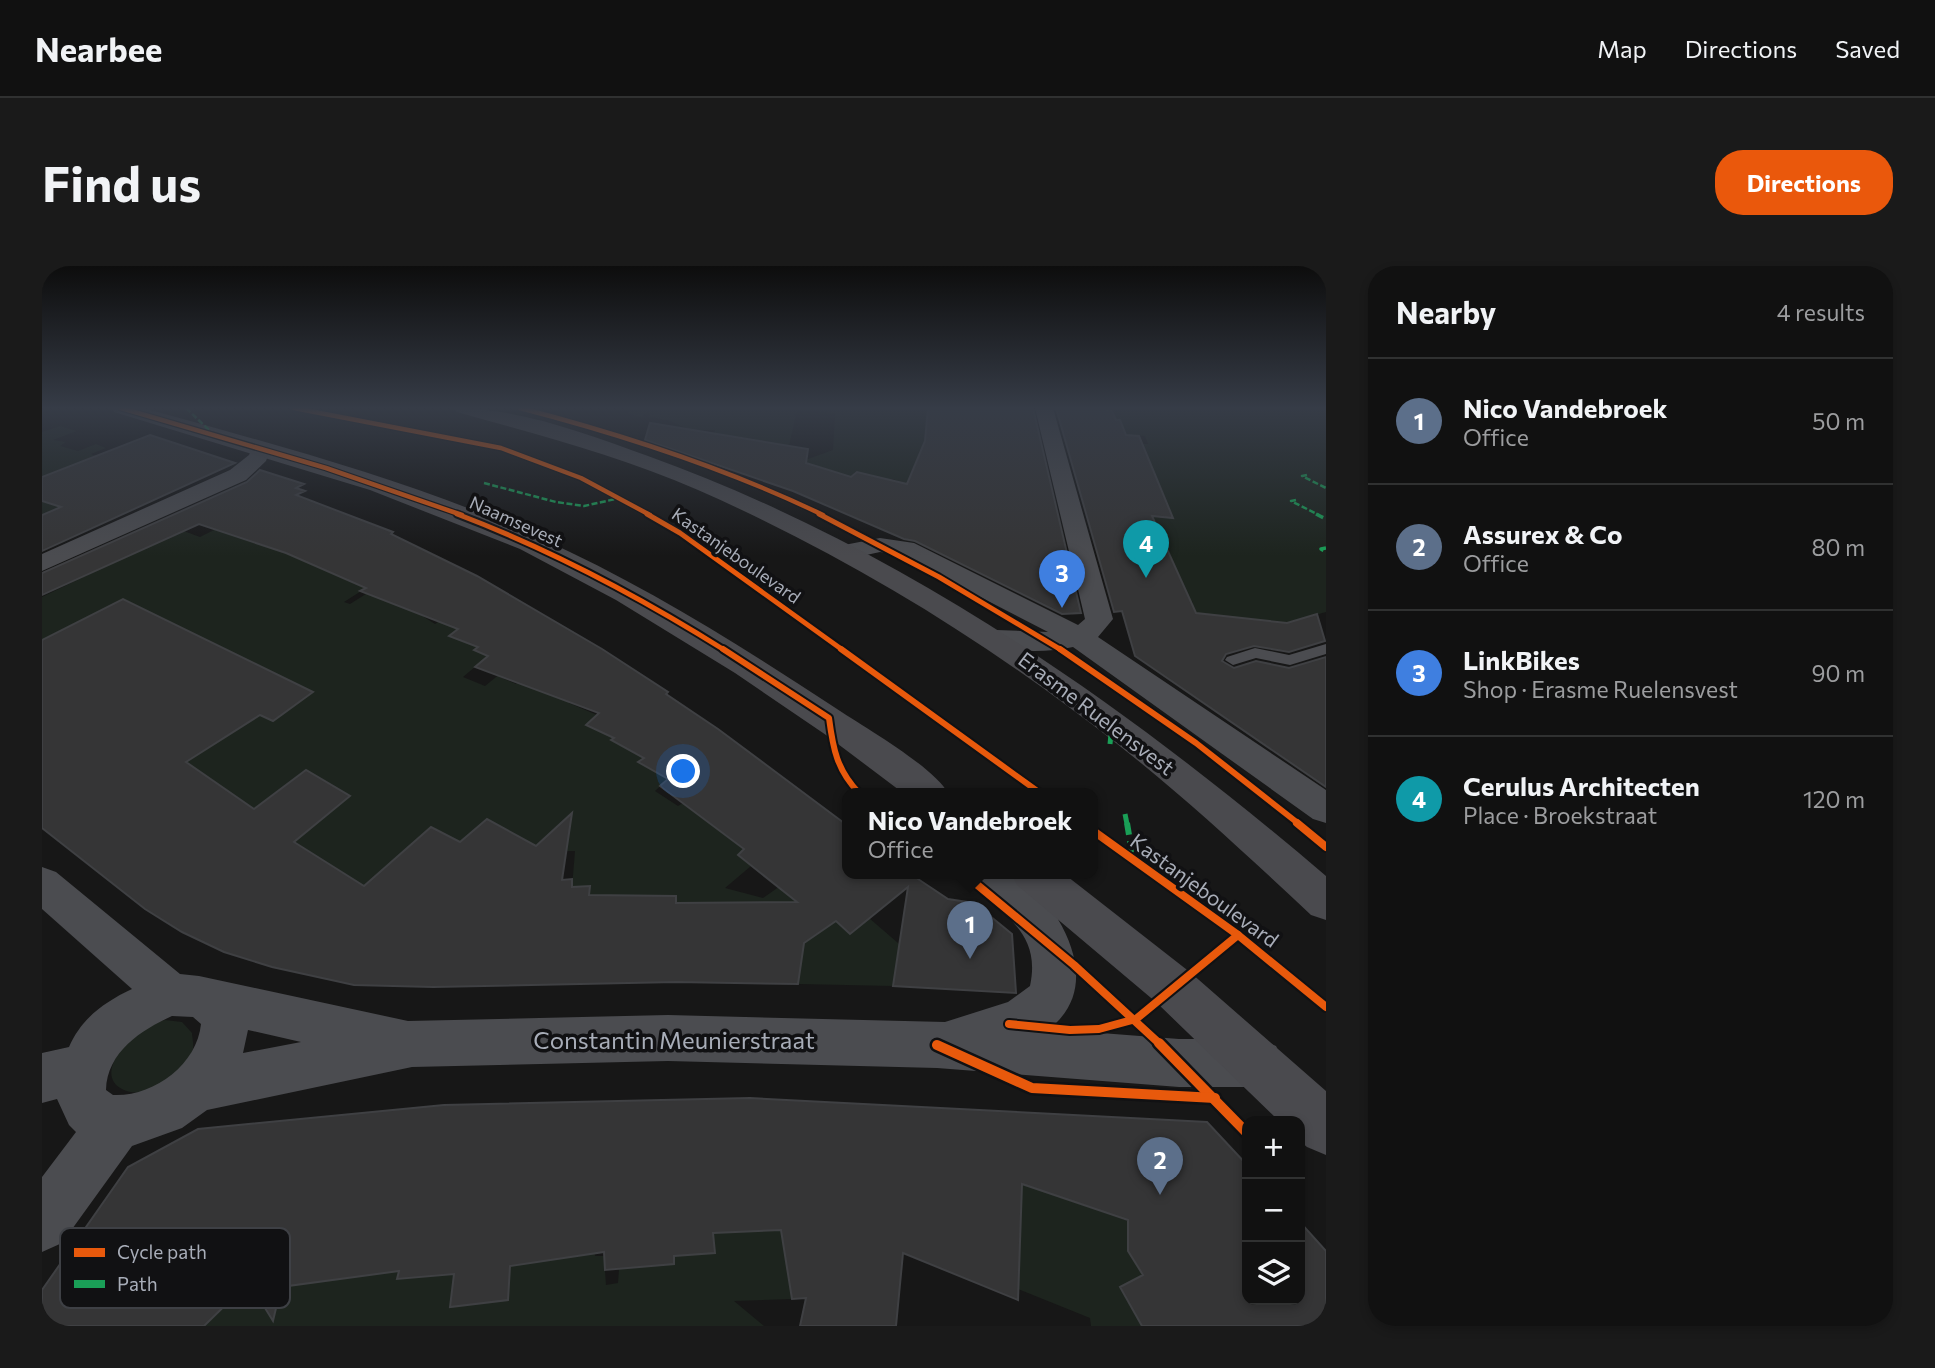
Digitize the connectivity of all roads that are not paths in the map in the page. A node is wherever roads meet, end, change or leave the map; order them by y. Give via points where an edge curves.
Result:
1 (259, 457) edge
2 (291, 457) edge
3 (638, 457) edge
4 (1057, 457) edge
5 (848, 551) junction
6 (42, 564) edge
7 (1077, 636) junction
8 (996, 639) junction
9 (1326, 649) edge
10 (1233, 660) dead end
11 (897, 778) edge
12 (918, 788) edge
13 (1326, 809) edge
14 (998, 879) edge
15 (1040, 879) edge
16 (42, 884) edge
17 (1326, 902) edge
18 (188, 997) junction
19 (412, 1044) junction
20 (937, 1045) junction
21 (1259, 1063) junction
22 (64, 1073) edge
23 (194, 1087) junction
24 (117, 1122) junction
25 (1324, 1125) edge
26 (42, 1223) edge

1 - 6 street via 238,475
2 - 11 main road, Naamsevest via 402,493 530,543 625,593 829,718
3 - 5 main road, Erasme Ruelensvest via 731,494
4 - 7 street via 1099,619 1096,627
5 - 7 street via 880,545 905,548
5 - 8 main road, Erasme Ruelensvest
7 - 8 street via 1051,641
7 - 13 street via 1161,684
8 - 17 main road, Erasme Ruelensvest via 1224,811
9 - 10 lane via 1290,660 1255,653
11 - 12 main road, Naamsevest
14 - 20 street, Constantin Meunierstraat via 1026,905 1046,940 1055,977 1052,996 1036,1012 1009,1024
15 - 21 main road
16 - 18 street
18 - 19 street, Constantin Meunierstraat
18 - 22 street via 142,1006 109,1030 87,1060
18 - 23 street, Constantin Meunierstraat via 214,1005 225,1033 220,1053
19 - 20 street, Constantin Meunierstraat via 668,1038
19 - 23 street, Constantin Meunierstraat
20 - 21 street, Constantin Meunierstraat via 1179,1063
21 - 25 main road
22 - 24 street via 80,1088 86,1108
23 - 24 street, Constantin Meunierstraat via 176,1103 145,1118
24 - 26 street

